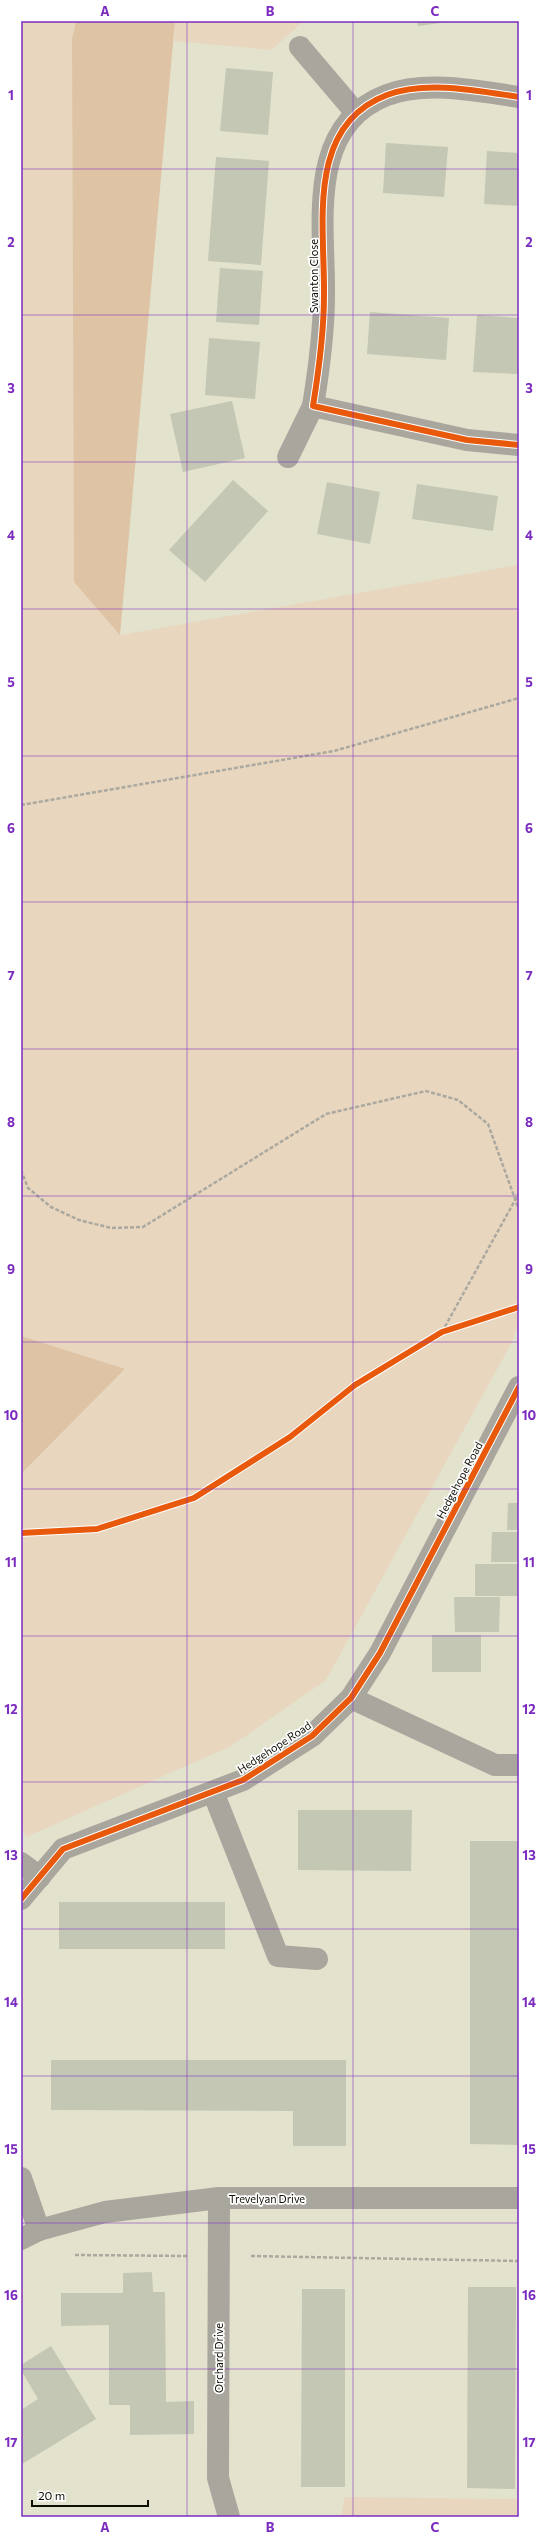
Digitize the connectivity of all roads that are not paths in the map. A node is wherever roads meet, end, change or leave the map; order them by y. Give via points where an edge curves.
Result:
1 (300, 47) dead end
2 (519, 97) edge
3 (356, 113) junction
4 (313, 406) junction
5 (519, 445) edge
6 (288, 456) dead end
7 (519, 1387) edge
8 (350, 1698) junction
9 (519, 1765) edge
10 (213, 1792) junction
11 (21, 1863) edge
12 (40, 1877) junction
13 (21, 1899) edge
14 (317, 1959) dead end
15 (21, 2178) edge
16 (219, 2198) junction
17 (519, 2198) edge
18 (30, 2234) edge
19 (229, 2517) edge

1 - 3 street
2 - 3 street, Swanton Close via 459,88 413,90 387,95
3 - 4 street, Swanton Close via 337,139 326,167 322,228 324,302 321,360
4 - 5 street via 468,440
4 - 6 street, Swanton Close
7 - 8 street, Hedgehope Road via 380,1653
8 - 9 street via 495,1765
8 - 10 street, Hedgehope Road via 312,1736 243,1780
10 - 12 street, Hedgehope Road via 63,1849
10 - 14 street via 278,1956
11 - 12 street
12 - 13 street, Hedgehope Road
15 - 18 street
16 - 17 street, Trevelyan Drive
16 - 18 street, Trevelyan Drive via 105,2212
16 - 19 street, Orchard Drive via 218,2478

